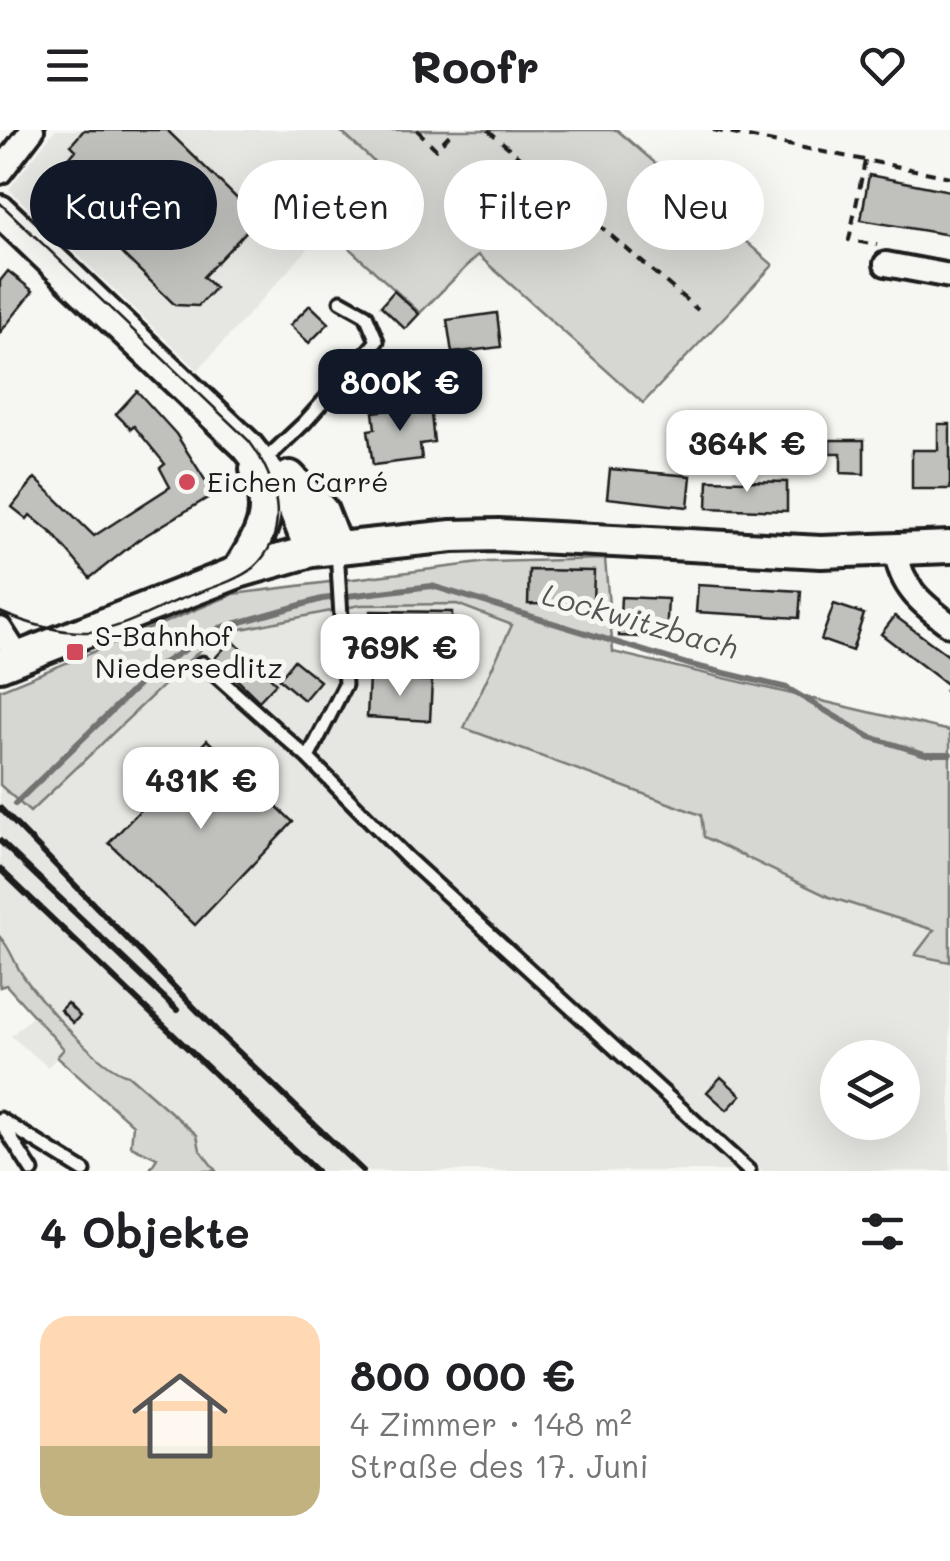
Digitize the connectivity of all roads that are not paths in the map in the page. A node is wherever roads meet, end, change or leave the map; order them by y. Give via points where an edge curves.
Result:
1 (32, 130) edge
2 (0, 172) edge
3 (0, 211) edge
4 (886, 264) road end
5 (950, 276) edge
6 (342, 301) dead end
7 (257, 452) junction
8 (950, 546) edge
9 (896, 550) junction
10 (329, 557) junction
11 (238, 572) junction
12 (950, 625) edge
13 (0, 629) edge
14 (9, 661) edge
15 (202, 663) dead end
16 (308, 758) junction
17 (0, 1120) edge
18 (32, 1171) edge
19 (84, 1171) edge
20 (749, 1171) edge

1 - 2 street
3 - 7 street
4 - 5 street
6 - 7 lane via 366,315 377,341 328,397
7 - 10 street via 322,512
7 - 11 street via 266,508 260,536
8 - 9 street
9 - 10 street via 745,550 499,535 436,538
9 - 12 street via 907,587
10 - 11 street
10 - 16 lane via 342,614 345,685
11 - 14 street
13 - 14 street
15 - 16 lane
16 - 20 lane via 406,857
17 - 18 lane
17 - 19 lane

